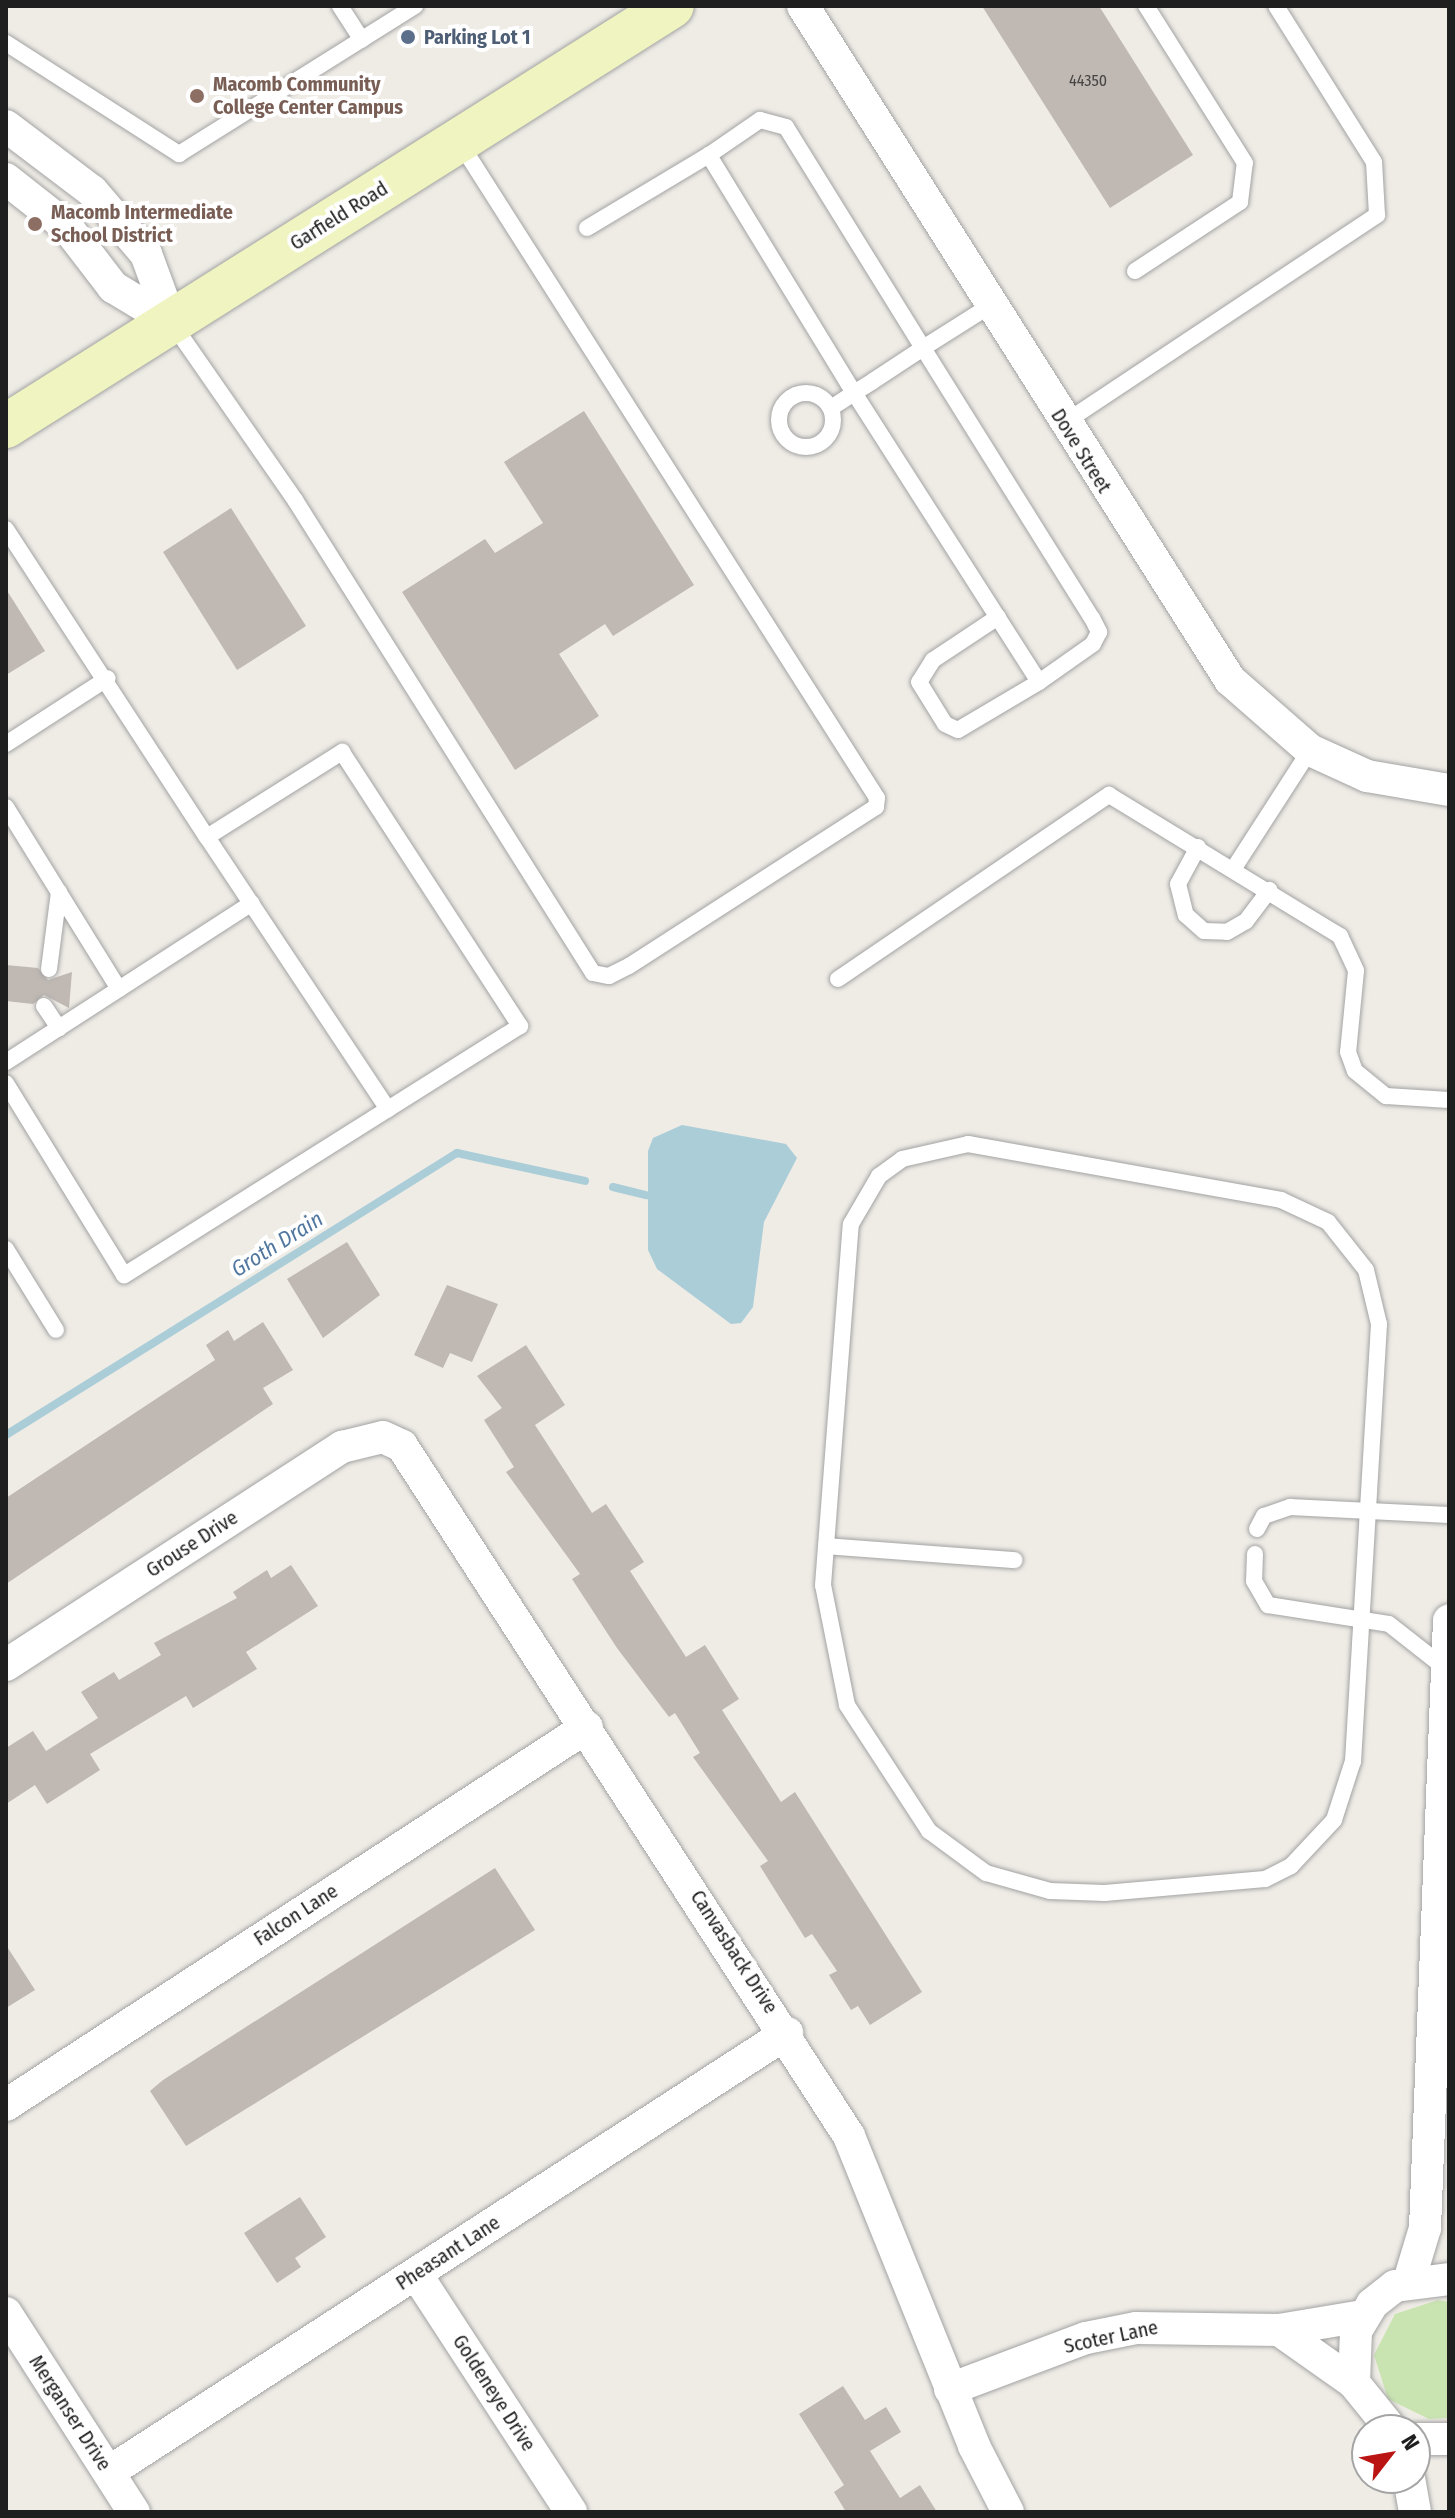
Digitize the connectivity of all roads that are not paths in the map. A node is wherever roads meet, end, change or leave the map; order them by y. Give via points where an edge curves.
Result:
1 (340, 6) edge
2 (415, 6) edge
3 (672, 6) edge
4 (803, 6) edge
5 (1146, 6) edge
6 (1276, 6) edge
7 (362, 40) junction
8 (6, 43) edge
9 (6, 126) edge
10 (459, 141) junction
11 (709, 155) junction
12 (6, 179) edge
13 (587, 228) dead end
14 (1135, 271) dead end
15 (991, 305) junction
16 (171, 322) junction
17 (923, 348) junction
18 (854, 393) junction
19 (831, 408) dead end
20 (1064, 424) junction
21 (6, 426) edge
22 (6, 529) edge
23 (998, 617) junction
24 (108, 678) junction
25 (1039, 682) junction
26 (6, 744) edge
27 (1310, 750) junction
28 (1449, 790) edge
29 (6, 807) edge
30 (207, 837) junction
31 (1198, 847) junction
32 (1234, 868) junction
33 (1269, 890) junction
34 (59, 892) junction
35 (252, 903) junction
36 (49, 969) dead end
37 (838, 979) dead end
38 (119, 989) junction
39 (44, 1006) dead end
40 (59, 1028) junction
41 (6, 1062) edge
42 (6, 1083) edge
43 (1449, 1100) edge
44 (388, 1109) junction
45 (6, 1249) edge
46 (56, 1330) dead end
47 (383, 1437) joint
48 (1364, 1511) junction
49 (1449, 1515) edge
50 (1257, 1529) dead end
51 (826, 1546) junction
52 (1255, 1554) dead end
53 (1014, 1560) dead end
54 (1359, 1615) junction
55 (1449, 1620) edge
56 (6, 1665) edge
57 (1446, 1670) junction
58 (587, 1727) junction
59 (787, 2033) junction
60 (6, 2105) edge
61 (416, 2274) junction
62 (1449, 2279) edge
63 (1409, 2281) junction
64 (6, 2313) edge
65 (1363, 2316) junction
66 (1279, 2330) junction
67 (1354, 2383) junction
68 (950, 2389) junction
69 (1379, 2414) edge
70 (109, 2472) junction
71 (134, 2512) edge
72 (571, 2512) edge
73 (1008, 2512) edge

1 - 7 lane
2 - 7 lane
3 - 10 main road, Garfield Road
4 - 15 street, Dove Street
5 - 14 lane via 1245,163 1240,202
6 - 20 lane via 1374,162 1377,215
7 - 8 lane via 179,154
9 - 16 street via 92,191 146,254
10 - 16 main road, Garfield Road
10 - 16 lane via 877,798 876,807 629,966 609,976 593,973 295,500
11 - 13 lane
11 - 17 lane via 760,120 786,127
11 - 18 lane
12 - 16 street via 67,227 113,287
15 - 17 lane
15 - 20 street, Dove Street
16 - 21 main road, Garfield Road
17 - 18 lane
17 - 25 lane via 1099,632
18 - 19 lane
18 - 23 lane
20 - 27 street, Dove Street via 1203,644 1262,713
22 - 24 lane
23 - 25 lane
23 - 25 lane via 933,660 919,682 945,724 958,730
24 - 26 lane
24 - 30 lane
27 - 28 street, Dove Street via 1367,776
27 - 32 lane
29 - 34 lane
30 - 35 lane
30 - 44 lane via 342,752 520,1026
31 - 32 lane
31 - 33 lane via 1178,884 1186,915 1204,931 1227,932 1246,921
31 - 37 lane via 1109,795
32 - 33 lane
33 - 43 lane via 1353,951 1348,1052 1368,1087 1386,1096
34 - 36 lane
34 - 38 lane
35 - 38 lane
35 - 44 lane
38 - 40 lane
39 - 40 lane
40 - 41 lane
42 - 44 lane via 124,1275
45 - 46 lane
47 - 56 street, Grouse Drive via 342,1447
47 - 58 street, Canvasback Drive via 418,1466
48 - 49 lane
48 - 50 lane via 1290,1507 1264,1516
48 - 51 lane via 1379,1324 1366,1270 1328,1222 1281,1200 968,1144 902,1159 879,1176 851,1224
48 - 54 lane
51 - 53 lane
51 - 54 lane via 834,1669 865,1741 929,1831 958,1856 986,1873 1050,1891 1237,1885 1291,1866 1334,1820 1344,1794
52 - 54 lane via 1254,1581 1268,1605
54 - 57 lane via 1389,1624
55 - 57 street
57 - 63 street via 1425,2228
58 - 59 street, Canvasback Drive
58 - 60 street, Falcon Lane
59 - 61 street, Pheasant Lane
59 - 68 street, Canvasback Drive via 870,2181
61 - 70 street, Pheasant Lane
61 - 72 street, Goldeneye Drive
62 - 63 street
63 - 65 street
64 - 70 street, Merganser Drive
65 - 66 street, Scoter Lane
65 - 67 street via 1352,2348
66 - 67 street
66 - 68 street, Scoter Lane via 1136,2328 1086,2338
67 - 69 street
68 - 73 street, Canvasback Drive
70 - 71 street, Merganser Drive

